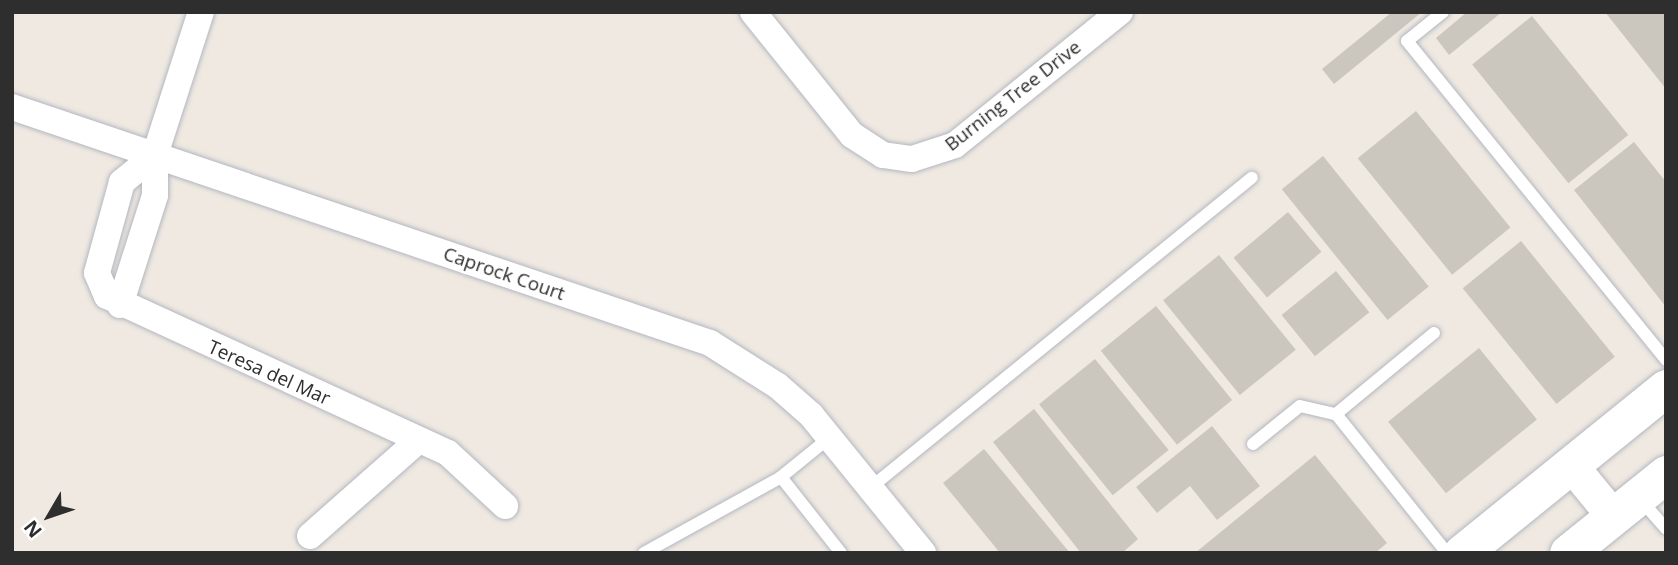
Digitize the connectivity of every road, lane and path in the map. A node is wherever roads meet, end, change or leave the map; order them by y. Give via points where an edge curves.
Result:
1 (201, 12) edge
2 (753, 12) edge
3 (1120, 12) edge
4 (1443, 12) edge
5 (12, 107) edge
6 (155, 155) junction
7 (1252, 178) dead end
8 (1434, 333) dead end
9 (1666, 360) edge
10 (1666, 388) edge
11 (1336, 414) junction
12 (829, 438) junction
13 (419, 440) junction
14 (1253, 444) dead end
15 (1571, 465) junction
16 (781, 477) junction
17 (870, 488) junction
18 (1639, 495) edge
19 (505, 506) dead end
20 (1666, 529) edge
21 (310, 536) dead end
22 (644, 553) edge
23 (841, 553) edge
24 (923, 553) edge
25 (1447, 553) edge
26 (1462, 553) edge
27 (1568, 553) edge

1 - 6 street, Teresa del Mar
2 - 3 street, Burning Tree Drive via 852,135 883,155 912,159 955,145
4 - 9 lane via 1407,41
5 - 6 street, Caprock Court
6 - 12 street, Caprock Court via 710,344 778,386
6 - 13 street, Teresa del Mar via 155,195 120,305
7 - 17 lane
8 - 11 lane
10 - 15 main road
11 - 14 lane via 1300,406
11 - 25 lane
12 - 16 lane
12 - 17 street, Caprock Court
13 - 19 street, Teresa del Mar via 474,473
13 - 21 street
15 - 18 street
15 - 26 main road
16 - 22 lane
16 - 23 lane
17 - 24 street, Caprock Court
18 - 20 lane
18 - 27 main road

